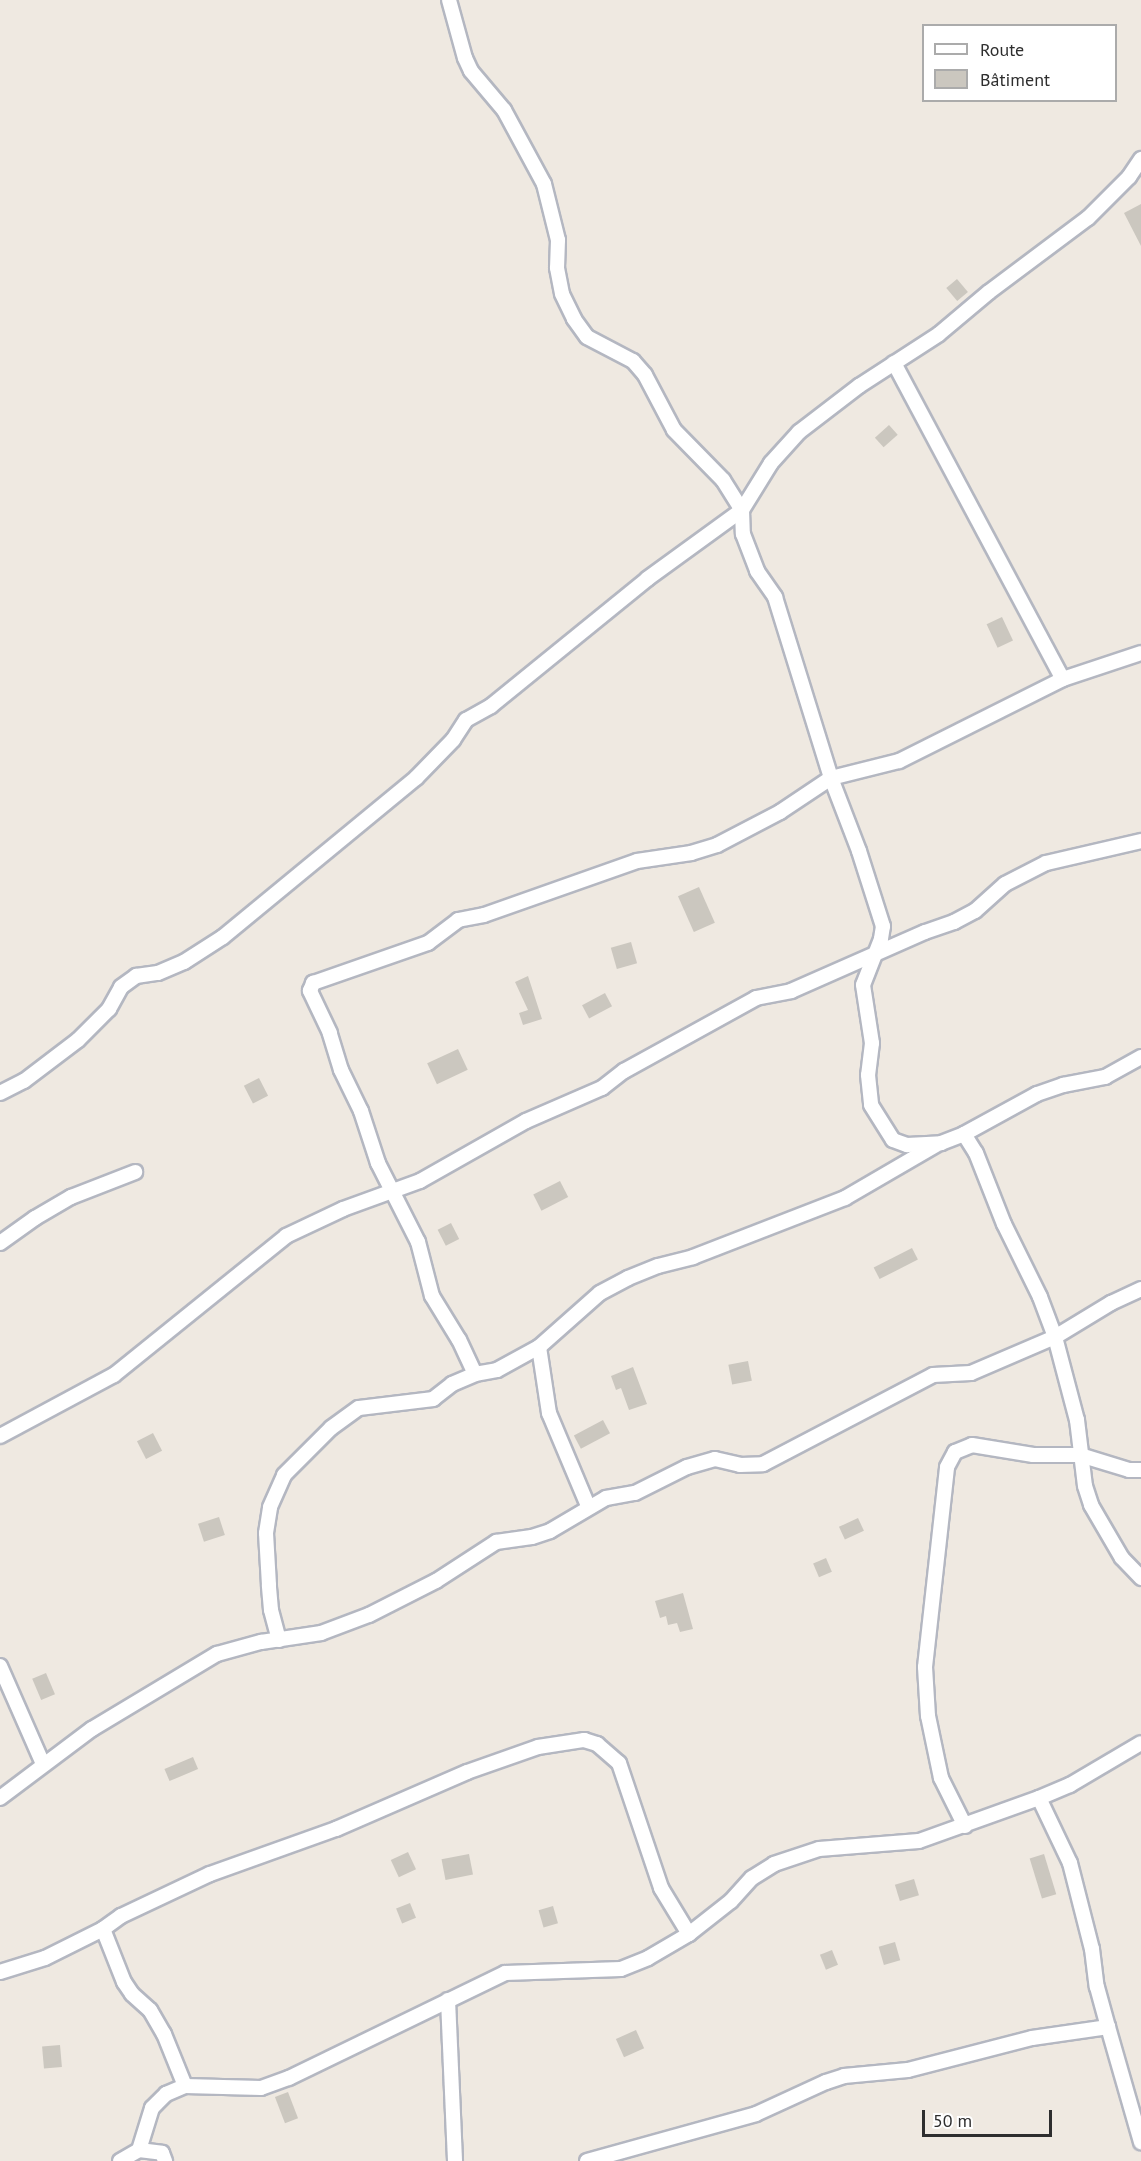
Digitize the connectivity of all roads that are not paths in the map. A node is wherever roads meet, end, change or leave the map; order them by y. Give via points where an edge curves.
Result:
1 (449, 0) edge
2 (1141, 159) edge
3 (894, 363) junction
4 (741, 510) junction
5 (1141, 653) edge
6 (1063, 679) junction
7 (831, 778) junction
8 (1141, 841) edge
9 (874, 953) junction
10 (1141, 1057) edge
11 (0, 1093) edge
12 (964, 1134) junction
13 (940, 1143) junction
14 (135, 1172) dead end
15 (393, 1192) junction
16 (0, 1244) edge
17 (1141, 1289) edge
18 (1056, 1337) junction
19 (539, 1347) junction
20 (475, 1374) junction
21 (0, 1436) edge
22 (1080, 1455) junction
23 (1141, 1470) edge
24 (588, 1506) junction
25 (1141, 1578) edge
26 (279, 1640) junction
27 (0, 1666) edge
28 (1141, 1743) edge
29 (43, 1764) junction
30 (0, 1798) edge
31 (1040, 1798) junction
32 (965, 1826) junction
33 (103, 1929) junction
34 (689, 1934) junction
35 (0, 1972) edge
36 (448, 2000) junction
37 (1108, 2027) junction
38 (185, 2086) junction
39 (1141, 2142) edge
40 (139, 2150) junction
41 (120, 2161) edge
42 (165, 2161) edge
43 (455, 2161) edge
44 (586, 2161) edge

1 - 4 street via 468,65 504,110 544,184 558,240 557,268 562,294 574,319 586,337 639,368 674,430 723,480
2 - 3 street via 1129,177 1088,218 939,334
3 - 4 street via 799,432 771,463
3 - 6 street
4 - 7 street via 743,534 757,571 775,597
4 - 11 street via 647,579 491,706 466,720 453,740 416,778 223,937 184,962 158,973 136,975 121,987 109,1009 78,1040 24,1081
5 - 6 street
6 - 7 street via 899,761
7 - 9 street via 883,926
7 - 15 street via 780,812 717,846 637,861 484,915 458,920 428,943 313,983 310,992
8 - 9 street via 1046,863 1005,884 954,922
9 - 13 street via 863,985 872,1043 868,1075 871,1105 893,1140 907,1145
9 - 15 street via 791,991 756,998 624,1071 602,1088 526,1121
10 - 12 street via 1105,1077 1063,1085 1037,1095
12 - 13 street
12 - 18 street via 976,1153
13 - 19 street via 845,1198 628,1278 592,1299
14 - 16 street via 71,1197
15 - 20 street via 418,1242 432,1296
15 - 21 street via 343,1209 286,1236 114,1375
17 - 18 street
18 - 22 street via 1077,1420
18 - 24 street via 971,1373 933,1375 763,1464 740,1465 716,1459 687,1467 635,1493
19 - 20 street via 497,1370
19 - 24 street via 549,1413
20 - 26 street via 452,1384 433,1400 359,1408 331,1428 284,1475 270,1507 266,1533 270,1610
22 - 23 street
22 - 25 street via 1085,1486 1101,1526
22 - 32 street via 1033,1455 972,1445 955,1452 947,1467 925,1667 928,1716 941,1778
24 - 26 street via 550,1531 496,1542 435,1581 369,1614 321,1633
26 - 29 street via 217,1654 92,1729
27 - 29 street
28 - 31 street
29 - 30 street
31 - 32 street
31 - 37 street via 1070,1863
32 - 34 street via 919,1841 819,1849 774,1864 752,1878 731,1901
33 - 34 street via 121,1916 210,1874 336,1829 467,1772 538,1747 584,1740 597,1744 619,1762 662,1888
33 - 35 street via 45,1958
33 - 38 street via 124,1982 155,2018
34 - 36 street via 621,1969 505,1973
36 - 38 street via 261,2088
36 - 43 street
37 - 39 street
37 - 44 street via 1032,2038 908,2070 844,2076 756,2114
38 - 40 street via 166,2094 152,2108
40 - 41 street
40 - 42 street via 162,2153

